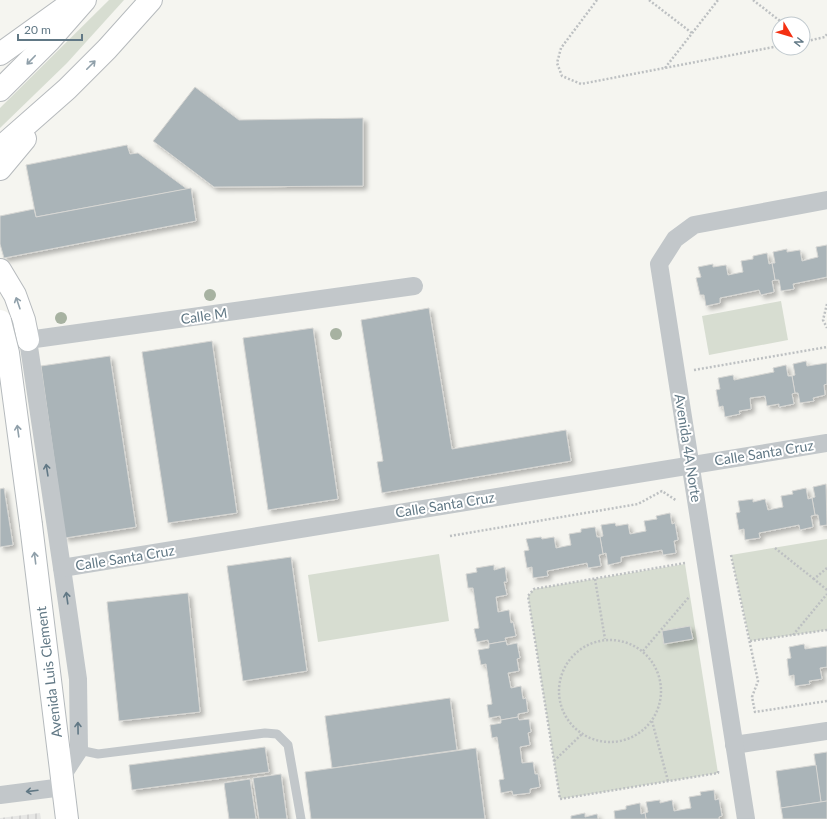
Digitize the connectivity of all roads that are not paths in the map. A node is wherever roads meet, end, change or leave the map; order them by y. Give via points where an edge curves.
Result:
1 (75, 0) edge
2 (85, 0) edge
3 (151, 0) edge
4 (0, 54) edge
5 (67, 89) junction
6 (0, 90) edge
7 (0, 148) edge
8 (0, 169) edge
9 (827, 200) edge
10 (0, 270) edge
11 (414, 286) dead end
12 (0, 321) edge
13 (0, 332) edge
14 (28, 340) junction
15 (827, 443) edge
16 (690, 465) junction
17 (62, 568) junction
18 (827, 731) edge
19 (734, 745) junction
20 (79, 750) junction
21 (62, 782) junction
22 (0, 795) edge
23 (67, 819) edge
24 (301, 819) edge
25 (746, 819) edge

1 - 4 main road
2 -> 6 main road
5 -> 3 main road
5 - 7 main road
5 - 8 main road
9 - 16 street, Avenida 4A Norte via 694,225 675,239 659,264
14 -> 10 main road via 15,295
11 - 14 street, Calle M
21 -> 12 main road, Avenida Luis Clement, bridge via 8,353
13 - 14 street via 13,328
17 -> 14 street
15 - 16 street, Calle Santa Cruz
16 - 17 street, Calle Santa Cruz
16 - 19 street, Avenida 4A Norte
20 -> 17 street via 78,679
18 - 19 street
19 - 25 street, Avenida 4A Norte
20 - 21 street
20 - 24 lane via 98,754 265,733 277,734 288,745
21 -> 22 street
21 - 23 main road, Avenida Luis Clement

